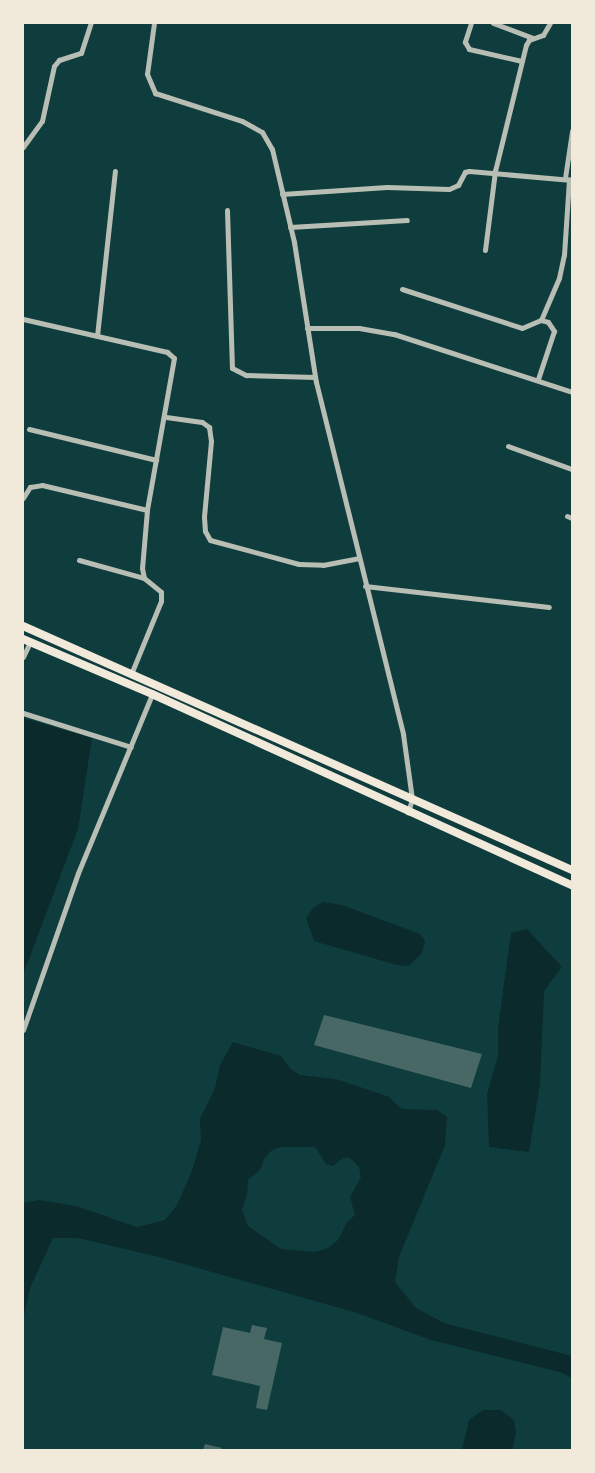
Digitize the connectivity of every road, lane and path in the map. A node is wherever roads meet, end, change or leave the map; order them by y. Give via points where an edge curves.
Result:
1 (91, 23) edge
2 (154, 23) edge
3 (471, 23) edge
4 (493, 23) edge
5 (550, 23) edge
6 (533, 38) junction
7 (522, 61) junction
8 (572, 131) edge
9 (23, 147) edge
10 (115, 171) dead end
11 (495, 171) junction
12 (569, 179) edge
13 (282, 194) junction
14 (227, 210) dead end
15 (407, 220) dead end
16 (290, 227) junction
17 (485, 250) dead end
18 (402, 289) dead end
19 (23, 319) edge
20 (541, 320) junction
21 (307, 328) junction
22 (97, 336) junction
23 (315, 377) junction
24 (538, 379) junction
25 (572, 392) edge
26 (166, 417) junction
27 (29, 429) dead end
28 (508, 446) dead end
29 (156, 460) junction
30 (572, 469) edge
31 (23, 498) edge
32 (147, 510) junction
33 (359, 558) junction
34 (79, 560) dead end
35 (144, 578) junction
36 (365, 586) junction
37 (549, 607) dead end
38 (23, 626) edge
39 (26, 641) edge
40 (23, 657) edge
41 (131, 674) junction
42 (152, 694) junction
43 (23, 713) edge
44 (131, 747) junction
45 (412, 799) junction
46 (408, 812) junction
47 (572, 870) edge
48 (572, 884) edge
49 (23, 1030) edge

1 - 9 street via 81,53 58,60 54,66 42,121
2 - 13 street via 147,75 155,93 262,132 272,149
3 - 7 street via 465,42 469,49
4 - 6 street
5 - 6 street via 543,35
6 - 7 street
7 - 11 street
8 - 12 street
10 - 22 street
11 - 12 street
11 - 13 street via 465,172 458,185 449,189 387,187
11 - 17 street
12 - 20 street via 564,255
13 - 16 street
14 - 23 street via 232,368 246,374
15 - 16 street
16 - 21 street
18 - 20 street via 522,328
19 - 22 street
20 - 24 street via 554,331
21 - 23 street
21 - 24 street via 359,328 394,334
22 - 26 street via 167,352 174,358
23 - 33 street
24 - 25 street
26 - 29 street
26 - 33 street via 202,422 209,428 204,517 210,540 299,564
27 - 29 street
28 - 30 street
29 - 32 street
31 - 32 street via 30,487 42,485
32 - 35 street
33 - 36 street
34 - 35 street
35 - 41 street via 161,592 161,601
36 - 37 street
36 - 45 street via 403,734
38 - 41 main road
39 - 40 street
39 - 42 main road
41 - 45 main road
42 - 44 street
42 - 46 main road
43 - 44 street
44 - 49 street via 78,873
45 - 46 street
45 - 47 main road
46 - 48 main road

